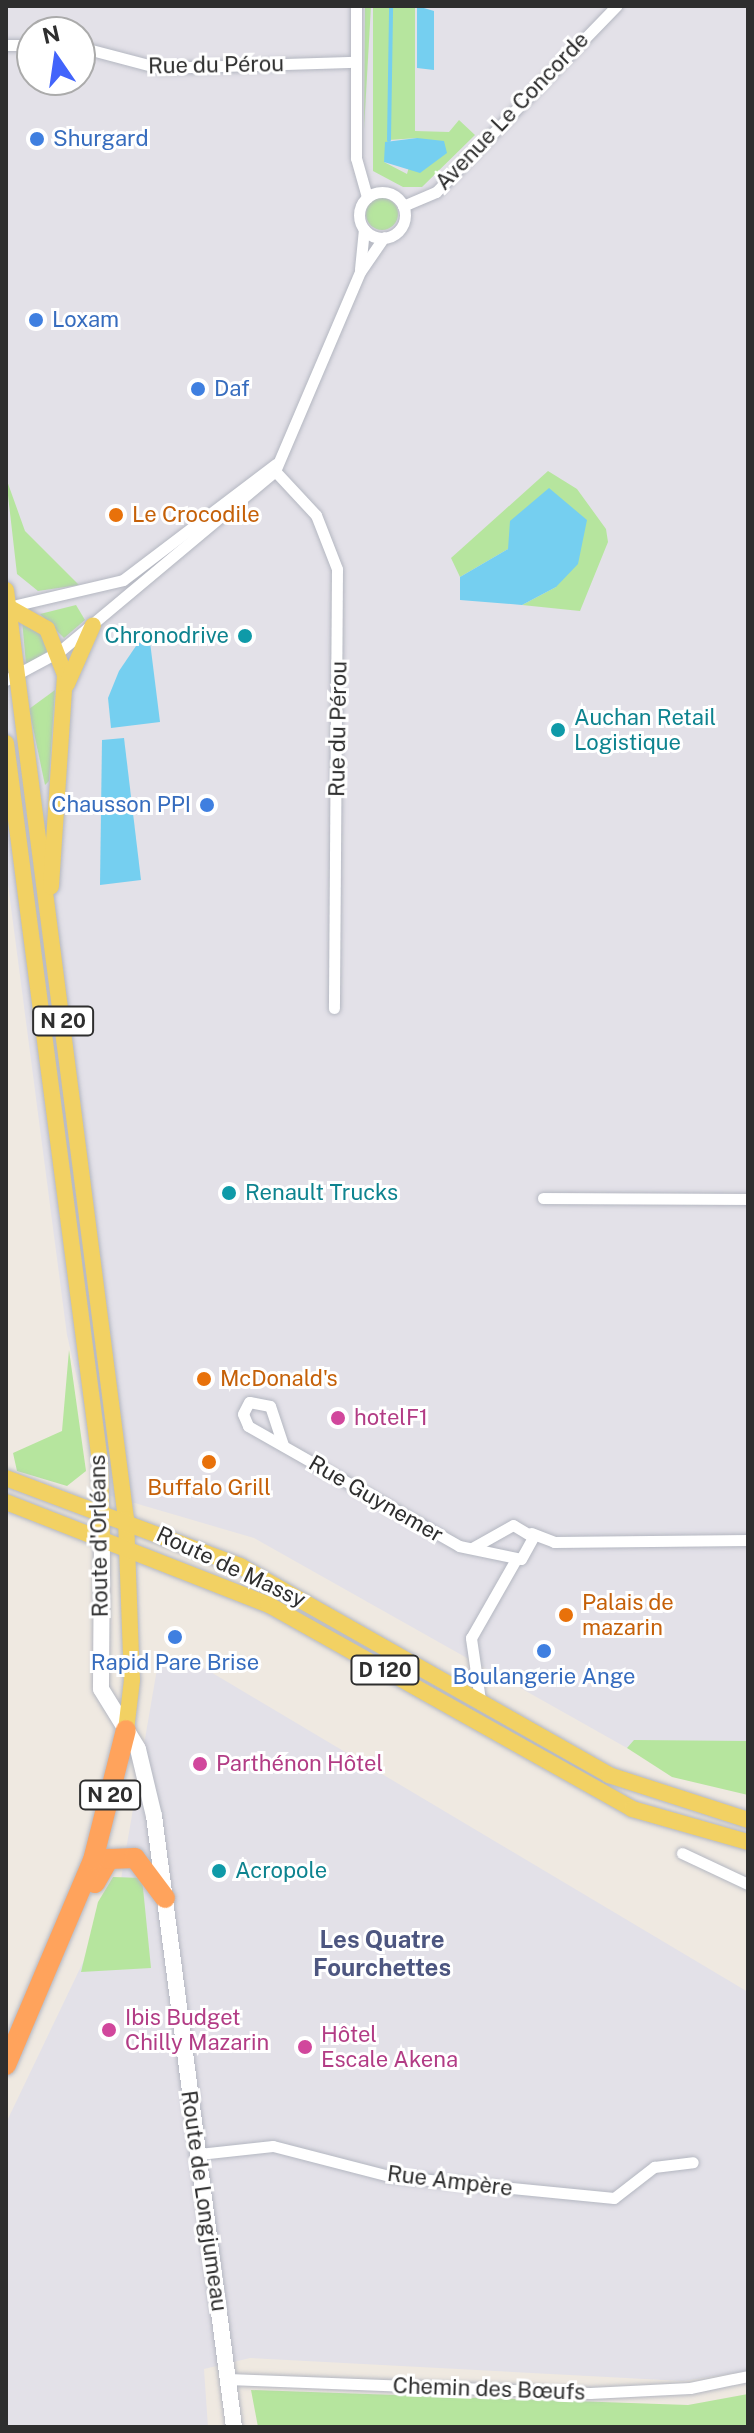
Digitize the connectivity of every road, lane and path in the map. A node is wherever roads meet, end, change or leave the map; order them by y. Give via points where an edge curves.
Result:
1 (356, 6) edge
2 (616, 6) edge
3 (96, 51) edge
4 (356, 62) junction
5 (367, 197) junction
6 (403, 206) junction
7 (364, 229) junction
8 (384, 237) junction
9 (360, 272) junction
10 (275, 467) junction
11 (6, 590) edge
12 (7, 607) edge
13 (93, 625) junction
14 (60, 651) junction
15 (12, 679) edge
16 (66, 686) junction
17 (6, 745) edge
18 (49, 905) junction
19 (334, 1008) dead end
20 (543, 1198) dead end
21 (748, 1199) edge
22 (272, 1420) junction
23 (252, 1428) junction
24 (283, 1445) junction
25 (6, 1478) edge
26 (6, 1502) edge
27 (101, 1511) junction
28 (126, 1519) junction
29 (531, 1533) junction
30 (502, 1535) junction
31 (102, 1540) junction
32 (748, 1540) edge
33 (554, 1542) junction
34 (472, 1548) junction
35 (129, 1551) junction
36 (530, 1553) junction
37 (511, 1558) junction
38 (480, 1700) junction
39 (126, 1730) junction
40 (748, 1820) edge
41 (748, 1842) edge
42 (682, 1853) dead end
43 (748, 1884) edge
44 (80, 1896) junction
45 (165, 1898) junction
46 (6, 2065) edge
47 (199, 2154) junction
48 (693, 2162) dead end
49 (748, 2376) edge
50 (228, 2379) junction
51 (234, 2427) edge

1 - 4 street
2 - 6 street, Avenue Le Concorde via 436,192
3 - 4 street, Rue du Pérou via 160,68
4 - 5 street via 356,158
5 - 6 street via 388,193
5 - 7 street via 359,216
6 - 8 street via 399,230
7 - 8 street
7 - 9 street
8 - 9 street
9 - 10 street
10 - 12 street via 123,580
10 - 13 street
10 - 19 street, Rue du Pérou via 316,515 337,569
11 - 12 main road, N 20
12 - 14 main road via 36,618
12 - 15 main road, N 20
13 - 14 street
13 - 16 main road
14 - 15 street
14 - 16 main road
15 - 18 main road, N 20
16 - 18 main road
17 - 27 main road, Route d'Orléans / N 20
18 - 28 main road, Route d'Orléans / N 20
20 - 21 street
22 - 23 street
22 - 23 street via 270,1406 253,1400 243,1414
22 - 24 street, Rue Guynemer
23 - 24 street, Rue Guynemer
24 - 34 street, Rue Guynemer
25 - 27 main road, Route de Massy / D 120
26 - 31 main road, Route de Massy / D 120
27 - 28 main road, Route de Massy / D 120
27 - 31 main road, Route d'Orléans / N 20
28 - 35 main road, Route d'Orléans / N 20
28 - 38 main road, Route de Massy / D 120 via 240,1566
29 - 30 street, Rue Guynemer via 513,1525
29 - 33 street
29 - 36 street
30 - 34 street, Rue Guynemer
30 - 37 street
31 - 35 main road, Route de Massy / D 120
31 - 39 street, Route d'Orléans / N 20 via 101,1689
32 - 33 street
33 - 36 street
34 - 37 street, Rue Guynemer
35 - 39 main road, Route de Longjumeau / N 20
35 - 41 main road, Route de Massy / D 120 via 269,1605 632,1809
36 - 37 street
37 - 38 street via 471,1638
38 - 40 main road, Route de Massy / D 120 via 609,1775
39 - 44 highway, N 20
39 - 45 street, Route de Longjumeau via 145,1770
42 - 43 street
44 - 45 highway via 102,1865 123,1856 143,1864
44 - 46 highway
45 - 47 street, Route de Longjumeau
47 - 48 street, Rue Ampère via 273,2146 389,2176 614,2198 654,2167
47 - 50 street, Route de Longjumeau
49 - 50 street, Chemin des Bœufs via 690,2388 590,2393
50 - 51 street, Route de Longjumeau

